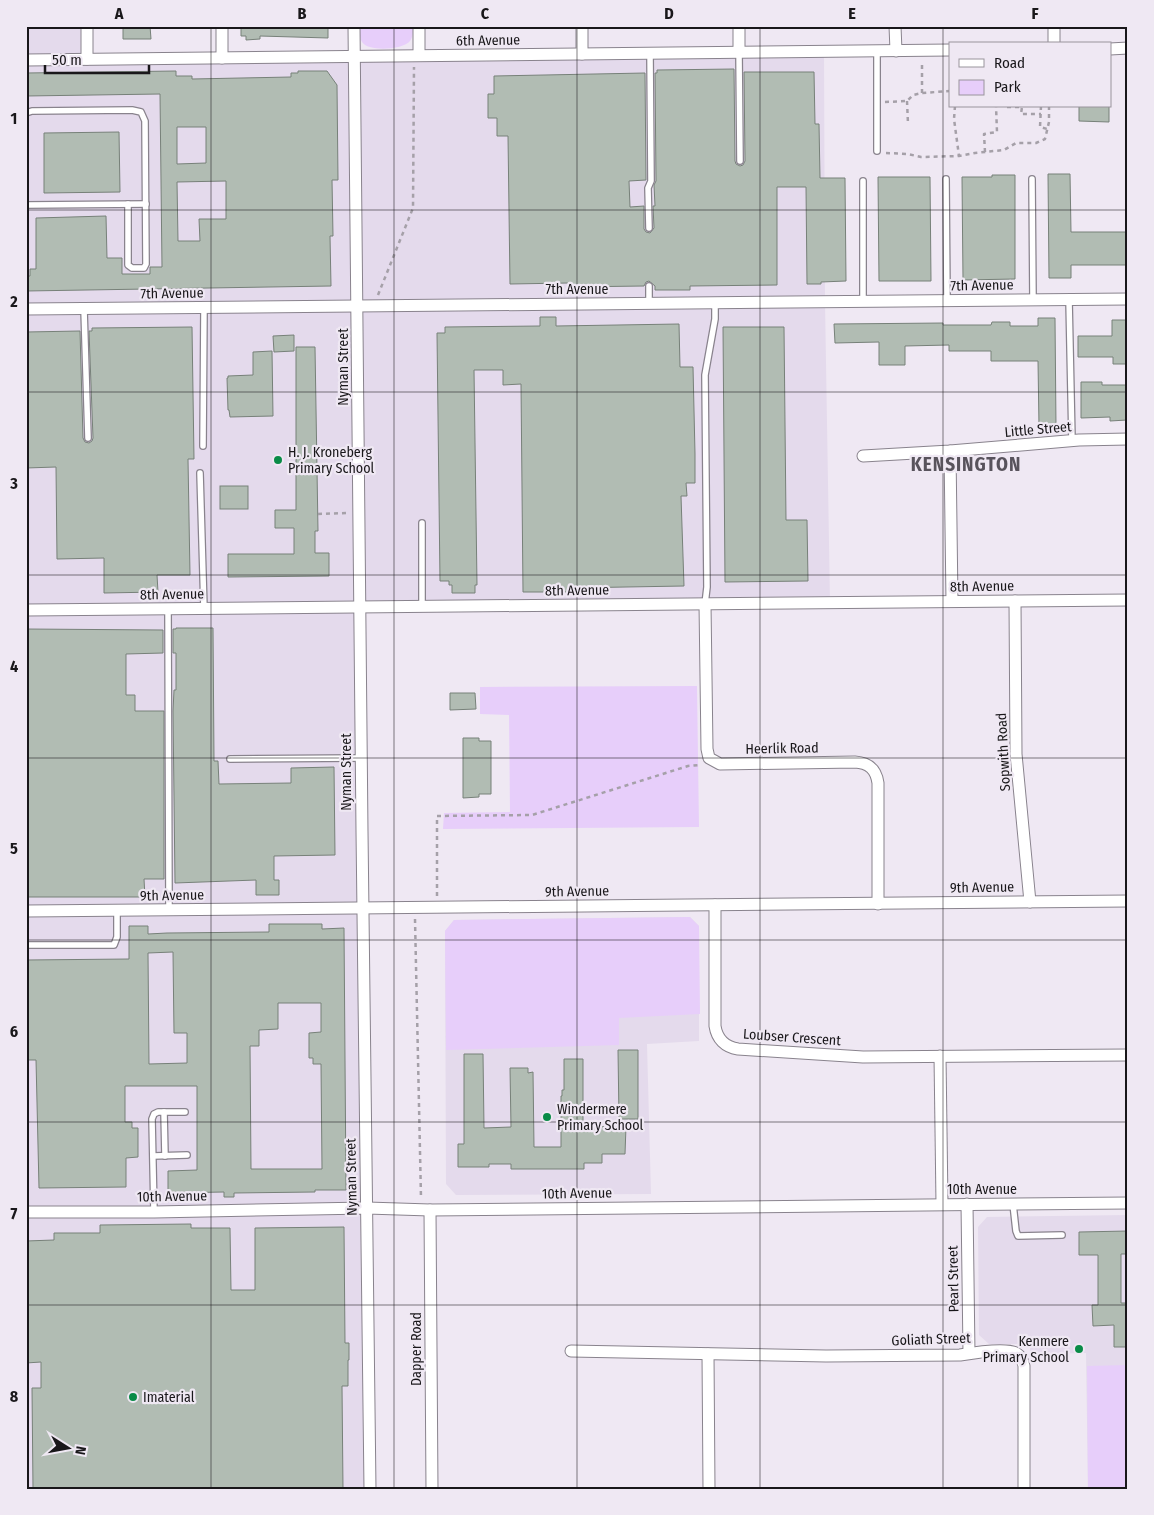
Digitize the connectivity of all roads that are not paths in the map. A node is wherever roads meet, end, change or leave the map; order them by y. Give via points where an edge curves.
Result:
1 (87, 26) edge
2 (222, 26) edge
3 (354, 26) edge
4 (419, 26) edge
5 (582, 26) edge
6 (739, 26) edge
7 (895, 26) edge
8 (1054, 26) edge
9 (1054, 42) edge
10 (1112, 48) edge
11 (1128, 48) edge
12 (949, 50) edge
13 (877, 51) junction
14 (896, 51) junction
15 (739, 52) junction
16 (650, 53) junction
17 (582, 54) junction
18 (417, 55) junction
19 (354, 56) junction
20 (222, 58) junction
21 (87, 59) junction
22 (26, 60) edge
23 (26, 113) edge
24 (878, 151) road end
25 (740, 161) dead end
26 (946, 179) dead end
27 (1032, 179) dead end
28 (863, 182) dead end
29 (128, 204) junction
30 (146, 204) junction
31 (26, 205) edge
32 (649, 228) dead end
33 (649, 286) dead end
34 (1128, 299) edge
35 (1033, 300) junction
36 (1069, 300) junction
37 (947, 301) junction
38 (863, 302) junction
39 (650, 303) junction
40 (715, 303) junction
41 (357, 306) junction
42 (204, 307) junction
43 (26, 309) edge
44 (84, 309) junction
45 (88, 438) dead end
46 (1128, 439) edge
47 (1072, 441) junction
48 (203, 446) dead end
49 (950, 451) junction
50 (863, 456) dead end
51 (200, 473) dead end
52 (422, 523) dead end
53 (1128, 600) edge
54 (952, 601) junction
55 (1015, 601) junction
56 (705, 604) junction
57 (360, 607) junction
58 (422, 607) junction
59 (168, 609) junction
60 (204, 609) junction
61 (26, 610) edge
62 (361, 758) junction
63 (230, 759) dead end
64 (1128, 901) edge
65 (1030, 902) junction
66 (878, 904) junction
67 (714, 905) junction
68 (363, 908) junction
69 (117, 910) junction
70 (170, 910) junction
71 (26, 911) edge
72 (26, 945) edge
73 (1128, 1055) edge
74 (940, 1056) junction
75 (164, 1112) junction
76 (184, 1112) dead end
77 (187, 1155) dead end
78 (153, 1156) junction
79 (165, 1156) junction
80 (1128, 1203) edge
81 (942, 1204) junction
82 (967, 1204) junction
83 (1013, 1204) junction
84 (367, 1208) junction
85 (426, 1210) junction
86 (26, 1212) edge
87 (154, 1212) junction
88 (1062, 1235) dead end
89 (571, 1351) dead end
90 (969, 1353) junction
91 (708, 1354) junction
92 (370, 1489) edge
93 (432, 1489) edge
94 (709, 1489) edge
95 (1024, 1489) edge

1 - 21 street
2 - 20 street
3 - 19 street, Nyman Street
4 - 18 street
5 - 17 street
6 - 15 street
7 - 14 street
8 - 9 street
10 - 11 street
12 - 14 street, 6th Avenue
13 - 14 street, 6th Avenue
13 - 15 street, 6th Avenue
13 - 24 lane
15 - 16 street, 6th Avenue
15 - 25 lane
16 - 17 street, 6th Avenue
16 - 32 lane
17 - 18 street, 6th Avenue
18 - 19 street, 6th Avenue
19 - 20 street, 6th Avenue
19 - 41 street, Nyman Street
20 - 21 street, 6th Avenue
21 - 22 street, 6th Avenue
23 - 30 lane via 141,112 145,121
26 - 37 lane
27 - 35 lane
28 - 38 lane
29 - 30 lane
29 - 30 lane via 128,265 132,268 142,268 146,264
29 - 31 lane
33 - 39 lane
34 - 36 street, 7th Avenue
35 - 36 street, 7th Avenue
35 - 37 street, 7th Avenue
36 - 47 lane
37 - 38 street, 7th Avenue
38 - 40 street, 7th Avenue
39 - 40 street, 7th Avenue
39 - 41 street, 7th Avenue
40 - 56 lane via 705,375
41 - 42 street, 7th Avenue
41 - 57 street, Nyman Street
42 - 44 street, 7th Avenue
42 - 48 lane
43 - 44 street, 7th Avenue
44 - 45 lane
46 - 47 street, Little Street
47 - 49 street, Little Street
49 - 50 street, Little Street
49 - 54 street
51 - 60 lane
52 - 58 lane
53 - 55 street, 8th Avenue
54 - 55 street, 8th Avenue
54 - 56 street, 8th Avenue
55 - 65 street, Sopwith Road via 1016,754
56 - 58 street, 8th Avenue
56 - 66 street, Heerlik Road via 707,749 710,758 720,764 862,762 872,768 878,783
57 - 58 street, 8th Avenue
57 - 60 street, 8th Avenue
57 - 62 street, Nyman Street
59 - 60 street, 8th Avenue
59 - 61 street, 8th Avenue
59 - 70 lane
62 - 63 lane
62 - 68 street, Nyman Street
64 - 65 street, 9th Avenue
65 - 66 street, 9th Avenue
66 - 67 street, 9th Avenue
67 - 68 street, 9th Avenue
67 - 74 street, Loubser Crescent via 716,1026 724,1044 738,1049 863,1057
68 - 70 street, 9th Avenue
68 - 84 street, Nyman Street
69 - 70 street, 9th Avenue
69 - 71 street, 9th Avenue
69 - 72 lane via 114,945
73 - 74 street, Loubser Crescent
74 - 81 street
75 - 76 lane
75 - 78 lane via 154,1114 152,1118
75 - 79 lane
77 - 79 lane
78 - 79 lane
78 - 87 lane
80 - 83 street, 10th Avenue
81 - 82 street, 10th Avenue
81 - 85 street, 10th Avenue
82 - 83 street, 10th Avenue
82 - 90 street, Pearl Street
83 - 88 lane via 1018,1236
84 - 85 street, 10th Avenue
84 - 87 street, 10th Avenue
84 - 92 street, Nyman Street
85 - 93 street, Dapper Road
86 - 87 street, 10th Avenue
89 - 91 street, Goliath Street
90 - 91 street, Goliath Street
90 - 95 street, Goliath Street via 1010,1352 1023,1361
91 - 94 street

